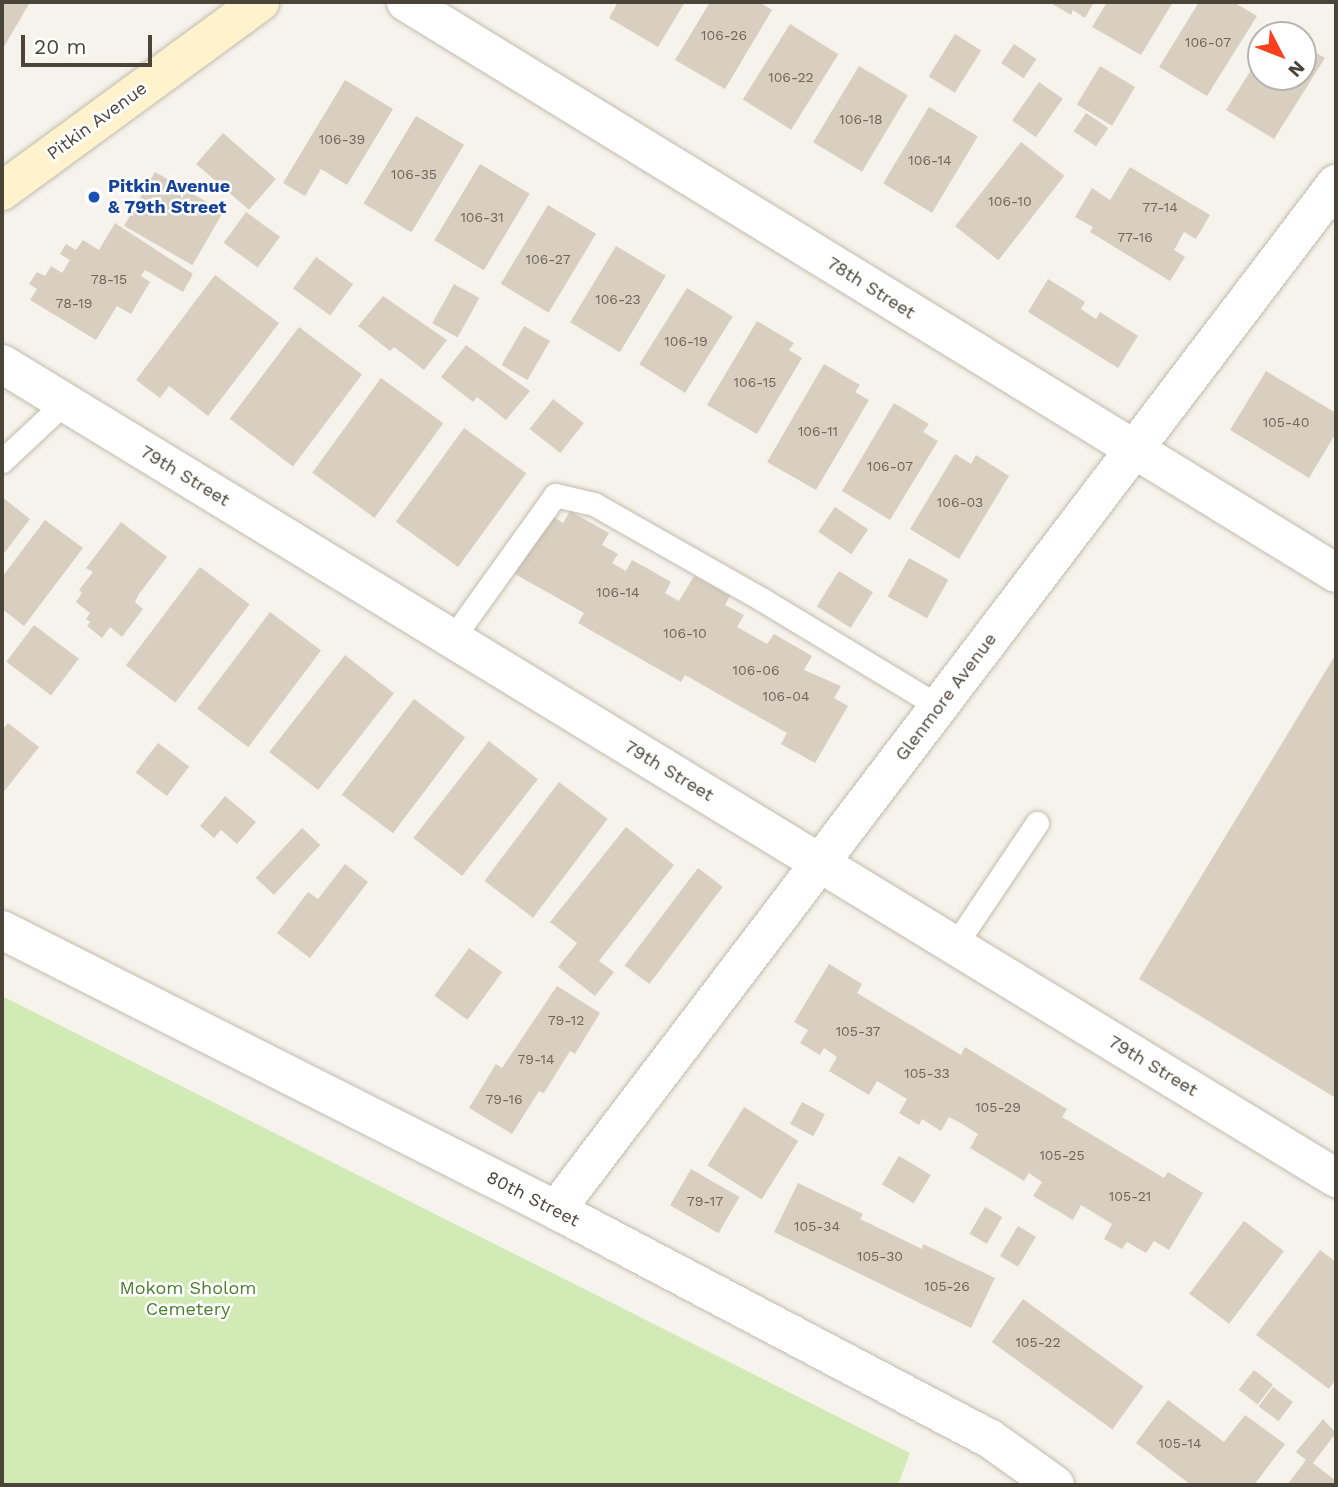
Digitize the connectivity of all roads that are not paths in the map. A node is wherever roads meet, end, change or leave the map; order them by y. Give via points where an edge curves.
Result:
1 (260, 2) edge
2 (406, 2) edge
3 (1336, 184) edge
4 (2, 191) edge
5 (2, 364) edge
6 (65, 402) junction
7 (1134, 450) junction
8 (2, 461) edge
9 (1336, 573) edge
10 (452, 639) junction
11 (938, 706) junction
12 (1037, 823) dead end
13 (819, 863) junction
14 (2, 930) edge
15 (955, 945) junction
16 (1336, 1178) edge
17 (556, 1210) junction
18 (1055, 1485) edge

1 - 4 street, Pitkin Avenue
2 - 7 street, 78th Street
3 - 7 street, Glenmore Avenue
5 - 6 street, 79th Street
6 - 8 lane
6 - 10 street, 79th Street
7 - 9 street, 78th Street
7 - 11 street, Glenmore Avenue
10 - 11 lane via 555,495 594,503
10 - 13 street, 79th Street
11 - 13 street, Glenmore Avenue
12 - 15 lane
13 - 15 street, 79th Street
13 - 17 street, Glenmore Avenue
14 - 17 street, 80th Street
15 - 16 street, 79th Street
17 - 18 street, 80th Street via 989,1438

